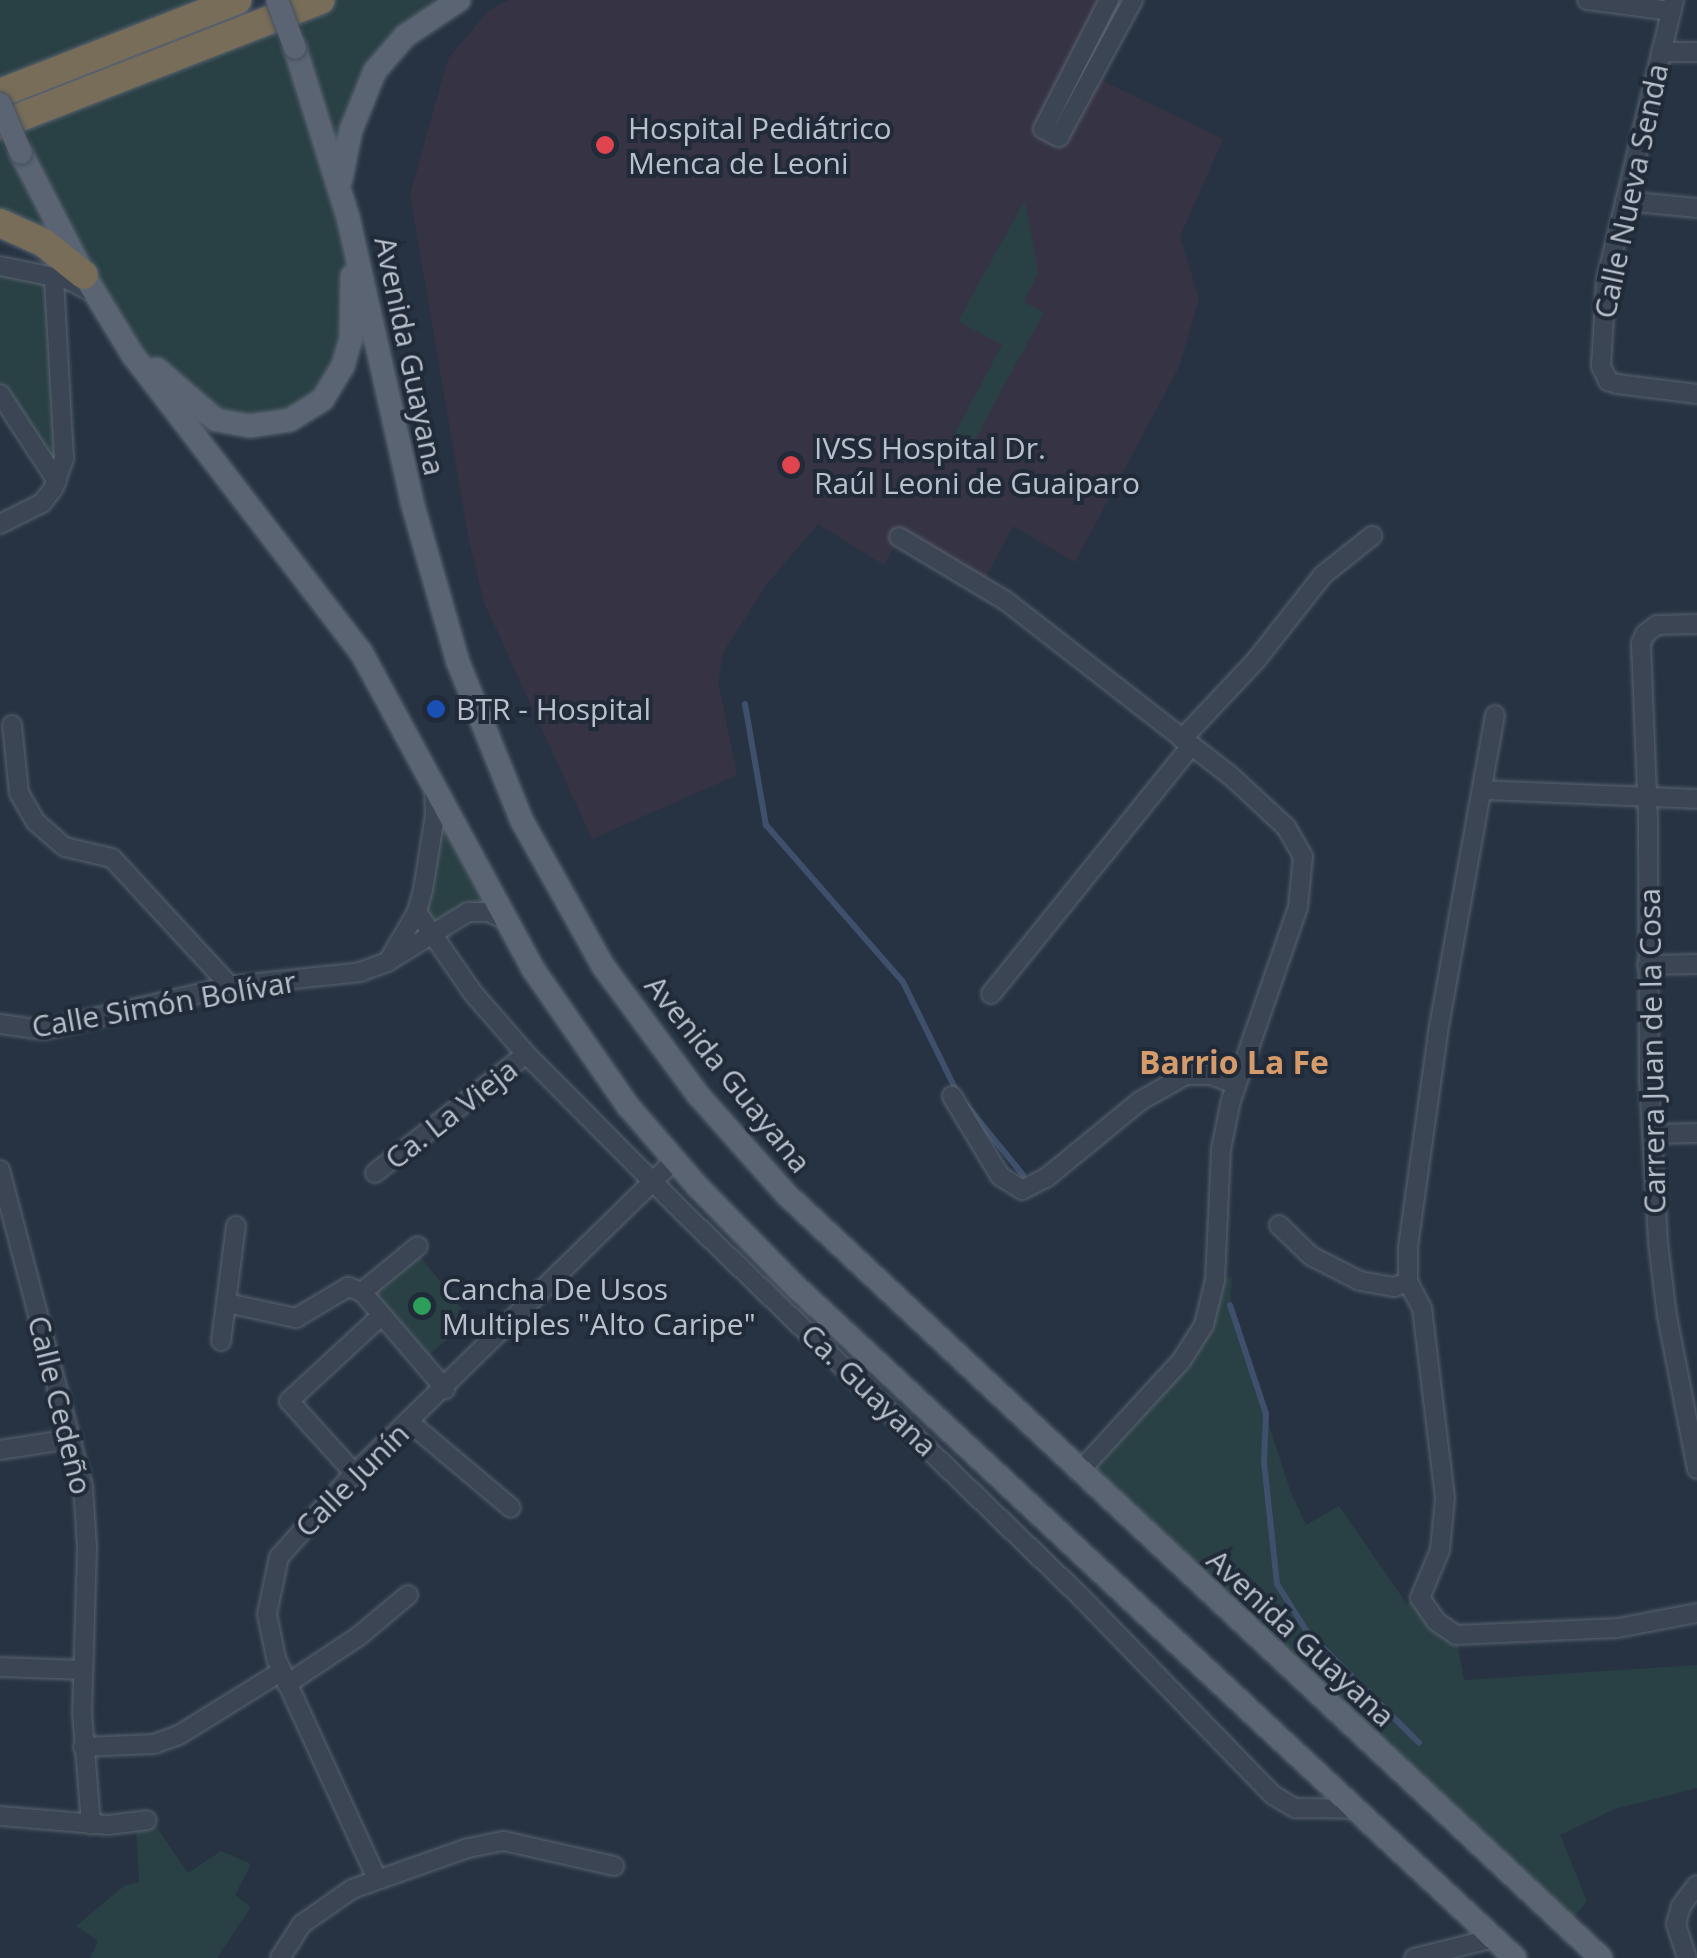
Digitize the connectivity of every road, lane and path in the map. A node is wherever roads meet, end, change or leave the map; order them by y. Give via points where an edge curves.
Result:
1 (237, 0) edge
2 (276, 0) edge
3 (320, 0) edge
4 (460, 0) edge
5 (1109, 0) edge
6 (1133, 0) edge
7 (1587, 0) edge
8 (1672, 6) edge
9 (1661, 52) junction
10 (1697, 52) edge
11 (0, 93) edge
12 (0, 104) edge
13 (0, 126) edge
14 (340, 187) junction
15 (1625, 202) junction
16 (1697, 208) edge
17 (348, 217) junction
18 (0, 224) edge
19 (0, 266) edge
20 (54, 277) junction
21 (89, 284) junction
22 (0, 394) edge
23 (1697, 394) edge
24 (57, 481) junction
25 (0, 524) edge
26 (1372, 536) dead end
27 (899, 538) dead end
28 (1697, 624) edge
29 (1496, 715) dead end
30 (12, 725) dead end
31 (1187, 743) junction
32 (434, 784) junction
33 (1483, 790) junction
34 (1697, 799) edge
35 (1647, 800) junction
36 (416, 912) junction
37 (506, 920) junction
38 (432, 934) junction
39 (387, 962) junction
40 (1697, 964) edge
41 (1647, 965) junction
42 (230, 986) junction
43 (991, 994) dead end
44 (0, 1024) edge
45 (526, 1054) junction
46 (1235, 1084) junction
47 (952, 1096) dead end
48 (1697, 1132) edge
49 (1652, 1134) junction
50 (674, 1161) junction
51 (0, 1170) edge
52 (375, 1173) dead end
53 (652, 1182) junction
54 (1279, 1225) dead end
55 (236, 1226) dead end
56 (418, 1246) dead end
57 (1408, 1282) junction
58 (362, 1292) junction
59 (226, 1303) junction
60 (381, 1316) junction
61 (222, 1341) dead end
62 (444, 1388) junction
63 (409, 1422) junction
64 (72, 1439) junction
65 (0, 1450) edge
66 (1697, 1469) edge
67 (1079, 1472) junction
68 (355, 1474) junction
69 (510, 1508) dead end
70 (408, 1594) dead end
71 (1697, 1613) edge
72 (0, 1667) edge
73 (82, 1670) junction
74 (284, 1677) junction
75 (83, 1747) junction
76 (1356, 1809) junction
77 (0, 1816) edge
78 (146, 1820) dead end
79 (91, 1824) junction
80 (614, 1866) dead end
81 (377, 1879) junction
82 (1697, 1885) edge
83 (1494, 1938) junction
84 (1462, 1953) edge
85 (280, 1958) edge
86 (1414, 1958) edge
87 (1515, 1958) edge
88 (1601, 1958) edge
89 (1687, 1958) edge

1 - 11 highway
2 - 14 main road, Avenida Guayana, bridge
3 - 13 highway
4 - 14 main road via 405,36 375,71 350,130
5 - 6 street via 1043,130 1059,137
7 - 8 street
8 - 9 street, Calle Nueva Senda
9 - 10 street
9 - 15 street, Calle Nueva Senda
12 - 21 main road, bridge
14 - 17 main road, Avenida Guayana
15 - 16 street
15 - 23 street, Calle Nueva Senda via 1602,310 1601,366 1608,381
17 - 21 main road via 351,338 323,399 290,420 250,426 216,420 166,378
17 - 67 main road, Avenida Guayana via 412,502 458,662 504,782 579,928 733,1137
18 - 21 highway via 44,242
19 - 20 street
20 - 21 street
20 - 24 street via 65,425
21 - 32 main road via 151,382 339,619
22 - 24 street
24 - 25 street via 42,502
26 - 31 street via 1324,575
27 - 31 street via 1006,600
28 - 35 street, Carrera Juan de la Cosa via 1656,625 1641,644
29 - 33 street
30 - 42 street via 19,793 36,822 65,847 112,858
31 - 43 street
31 - 46 street via 1274,814 1303,856 1298,907
32 - 36 street via 428,874
32 - 37 main road
33 - 35 street
33 - 57 street via 1438,1033
34 - 35 street
35 - 41 street, Carrera Juan de la Cosa
36 - 38 street, Ca. Guayana
36 - 39 street
37 - 38 street, Calle Simón Bolívar via 468,912
37 - 50 main road via 585,1047
38 - 39 street, Calle Simón Bolívar
38 - 45 street, Ca. Guayana
39 - 42 street, Calle Simón Bolívar via 332,976
40 - 41 street
41 - 49 street, Carrera Juan de la Cosa
42 - 44 street, Calle Simón Bolívar via 43,1030
45 - 52 street, Ca. La Vieja
45 - 53 street, Ca. Guayana
46 - 47 street via 1186,1075 1022,1190 1000,1176
46 - 67 street via 1221,1149 1215,1280 1204,1326 1181,1361
48 - 49 street
49 - 66 street, Carrera Juan de la Cosa via 1660,1277
50 - 53 street, Calle Junín
50 - 76 main road via 794,1286
51 - 64 street, Calle Cedeño
53 - 62 street, Calle Junín
53 - 76 street, Ca. Guayana via 1079,1595 1273,1794 1295,1808
54 - 57 street via 1311,1256 1344,1274 1380,1287
55 - 59 street
56 - 58 street
57 - 71 street via 1422,1308 1445,1498 1440,1550 1420,1598 1425,1609 1456,1636 1618,1628
58 - 59 street via 348,1286 296,1318
58 - 60 street
59 - 61 street
60 - 62 street
60 - 68 street via 289,1401
62 - 63 street, Calle Junín
63 - 68 street, Calle Junín
63 - 69 street
64 - 65 street
64 - 73 street, Calle Cedeño via 87,1548
67 - 88 main road, Avenida Guayana
68 - 74 street, Calle Junín via 288,1544 274,1570 268,1632
70 - 74 street via 359,1636
72 - 73 street
73 - 75 street, Calle Cedeño
74 - 75 street via 179,1736 154,1744
74 - 81 street, Calle Junín
75 - 79 street, Calle Cedeño
76 - 83 main road
77 - 79 street
78 - 79 street
80 - 81 street via 504,1841
81 - 85 street via 302,1924
82 - 89 street via 1676,1924
83 - 84 street
83 - 87 main road
84 - 86 street

